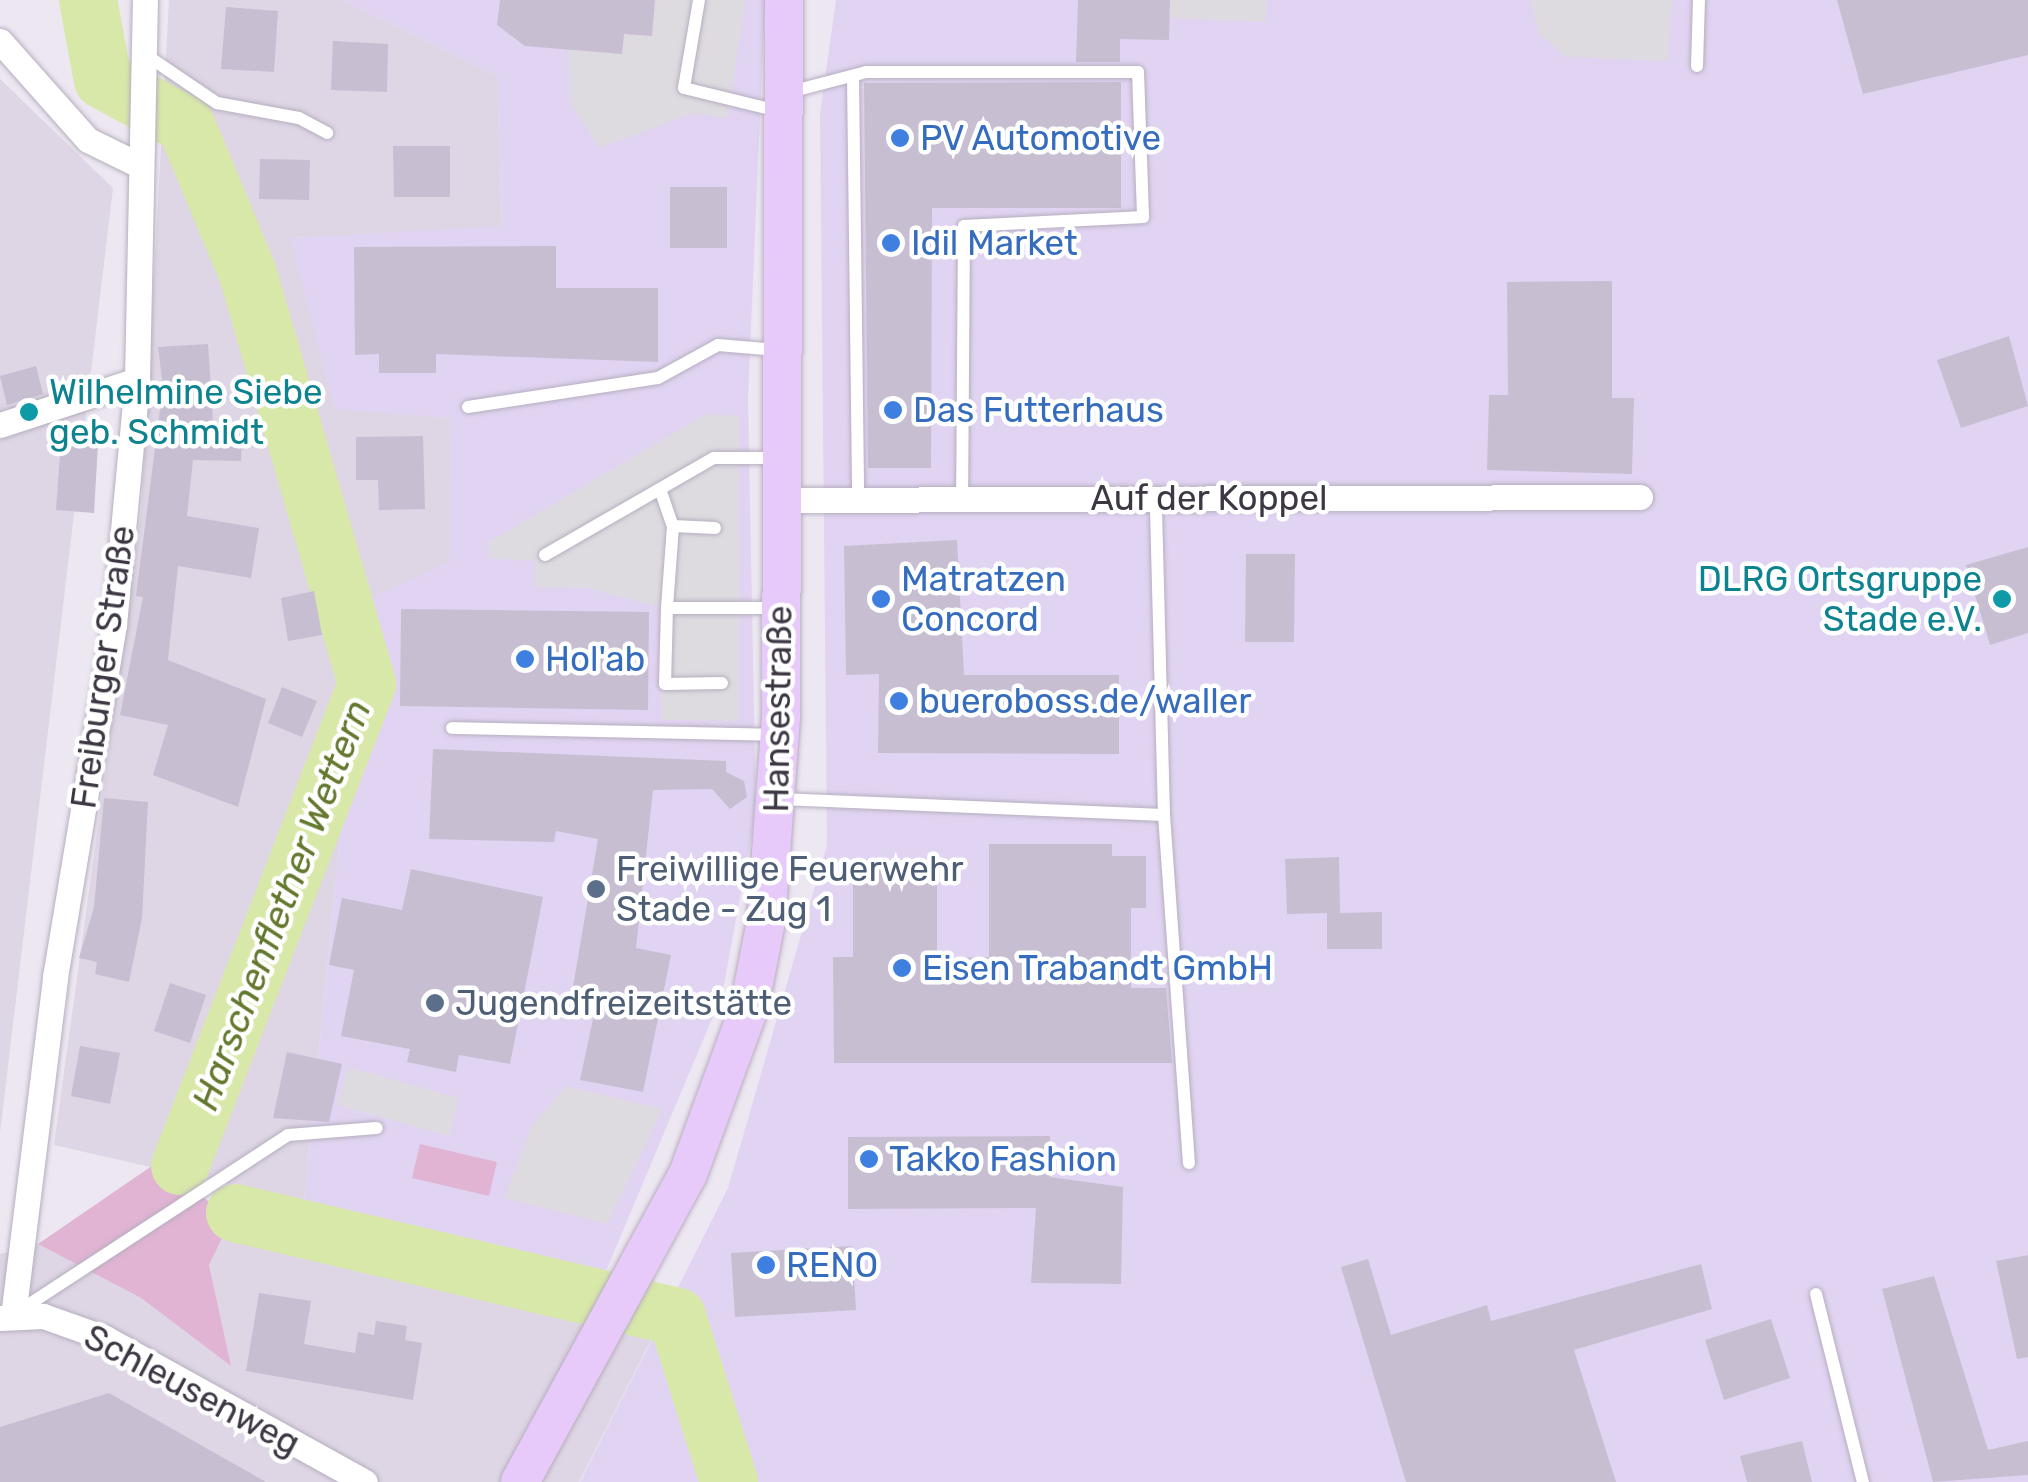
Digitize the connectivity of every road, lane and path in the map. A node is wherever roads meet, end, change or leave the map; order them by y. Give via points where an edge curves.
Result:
1 (145, 0) edge
2 (699, 0) edge
3 (784, 0) edge
4 (1699, 0) edge
5 (0, 41) edge
6 (146, 55) junction
7 (1697, 66) dead end
8 (853, 76) junction
9 (778, 103) junction
10 (327, 133) dead end
11 (141, 166) junction
12 (779, 350) junction
13 (137, 380) junction
14 (468, 406) dead end
15 (0, 425) edge
16 (779, 458) junction
17 (660, 490) junction
18 (1640, 497) dead end
19 (962, 499) junction
20 (1156, 499) junction
21 (778, 500) junction
22 (858, 500) junction
23 (673, 526) junction
24 (716, 528) dead end
25 (545, 555) dead end
26 (667, 608) junction
27 (780, 608) junction
28 (722, 684) dead end
29 (452, 728) dead end
30 (780, 735) junction
31 (778, 798) junction
32 (1164, 815) junction
33 (377, 1128) dead end
34 (1189, 1163) dead end
35 (1816, 1294) dead end
36 (7, 1317) edge
37 (365, 1482) edge
38 (520, 1482) edge
39 (1863, 1482) edge

1 - 6 street, Freiburger Straße
2 - 9 lane via 684,88
3 - 9 main road, Hansestraße
4 - 7 lane
5 - 11 street via 88,140
6 - 10 lane via 217,104 282,113
6 - 11 street, Freiburger Straße
8 - 9 lane
8 - 19 lane via 1138,72 1143,217 964,226
8 - 22 lane
9 - 12 main road, Hansestraße
11 - 13 street, Freiburger Straße
12 - 14 lane via 718,345 658,378
12 - 16 main road, Hansestraße
13 - 15 street
13 - 36 street, Freiburger Straße via 114,626
16 - 17 lane via 714,458
16 - 21 main road, Hansestraße
17 - 23 lane
17 - 25 lane
18 - 20 street, Auf der Koppel
19 - 20 street, Auf der Koppel
19 - 22 street, Auf der Koppel
20 - 32 lane
21 - 22 street, Auf der Koppel
21 - 27 main road, Hansestraße
23 - 24 lane
23 - 26 lane
26 - 27 lane
26 - 28 lane via 666,684
27 - 30 main road, Hansestraße
29 - 30 lane
30 - 31 main road, Hansestraße
31 - 32 lane
31 - 38 main road, Hansestraße via 749,1008 688,1174
32 - 34 lane
33 - 36 lane via 288,1135
35 - 39 lane
36 - 37 street, Schleusenweg via 43,1316 105,1338

